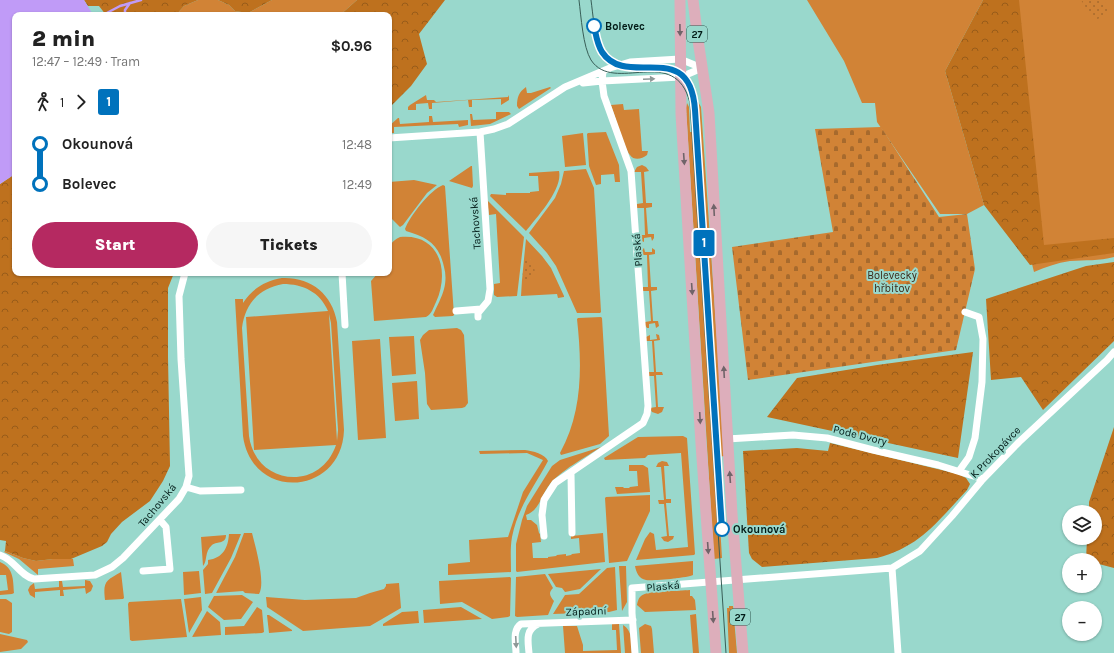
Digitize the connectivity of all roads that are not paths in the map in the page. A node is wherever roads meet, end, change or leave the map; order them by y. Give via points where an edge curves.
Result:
1 (680, 0) edge
2 (693, 0) edge
3 (680, 59) junction
4 (702, 68) junction
5 (603, 71) junction
6 (680, 77) junction
7 (602, 81) junction
8 (576, 84) junction
9 (480, 132) junction
10 (392, 138) edge
11 (184, 276) edge
12 (342, 276) edge
13 (481, 309) junction
14 (456, 311) dead end
15 (965, 312) dead end
16 (478, 317) dead end
17 (345, 325) dead end
18 (1114, 352) edge
19 (727, 439) junction
20 (959, 471) junction
21 (571, 474) junction
22 (984, 479) junction
23 (186, 487) junction
24 (241, 490) dead end
25 (160, 520) junction
26 (572, 533) dead end
27 (544, 536) dead end
28 (0, 555) edge
29 (892, 568) junction
30 (143, 571) dead end
31 (738, 580) junction
32 (711, 582) junction
33 (633, 620) junction
34 (539, 624) junction
35 (516, 653) edge
36 (529, 653) edge
37 (636, 653) edge
38 (716, 653) edge
39 (743, 653) edge
40 (898, 653) edge

1 -> 3 main road, 27
2 - 4 main road, 27
3 - 4 street
3 - 5 street via 630,62
3 - 6 main road, 27
4 - 6 street
19 -> 4 main road, 27 via 709,113
5 - 7 street, Plaská
5 - 8 street
7 -> 6 street
6 -> 32 main road, 27
7 - 8 street
7 - 21 street, Plaská via 604,96 631,171 648,406 643,423 597,453
8 - 9 street via 556,92 508,124
9 - 10 street
9 - 13 street, Tachovská via 490,289 488,300
11 - 23 street, Tachovská via 179,296 189,476
12 - 17 street
13 - 14 street
13 - 16 street, Tachovská
15 - 20 street via 979,317 983,340 982,382 975,438 969,457
18 - 22 street, K Prokopávce via 1019,442
19 - 20 street, Pode Dvory via 793,435 827,438
31 -> 19 main road, 27
20 - 22 street, Pode Dvory
21 - 26 street
21 - 27 street, Plaská via 555,484 544,500
22 - 29 street, K Prokopávce via 920,551
23 - 24 street via 200,491
23 - 25 street, Tachovská
25 - 28 street, Tachovská via 118,563 95,575 31,579 9,559
25 - 30 street via 166,527 170,569
29 - 31 street, K Prokopávce
29 - 40 street
31 - 32 street, Plaská
31 - 39 main road, 27
32 - 33 street, Plaská via 632,588
32 -> 38 main road, 27
33 - 34 street, Západní
33 - 37 street, Plaská
34 -> 35 street, Západní via 521,624 517,627
34 - 36 street via 533,626 529,632

